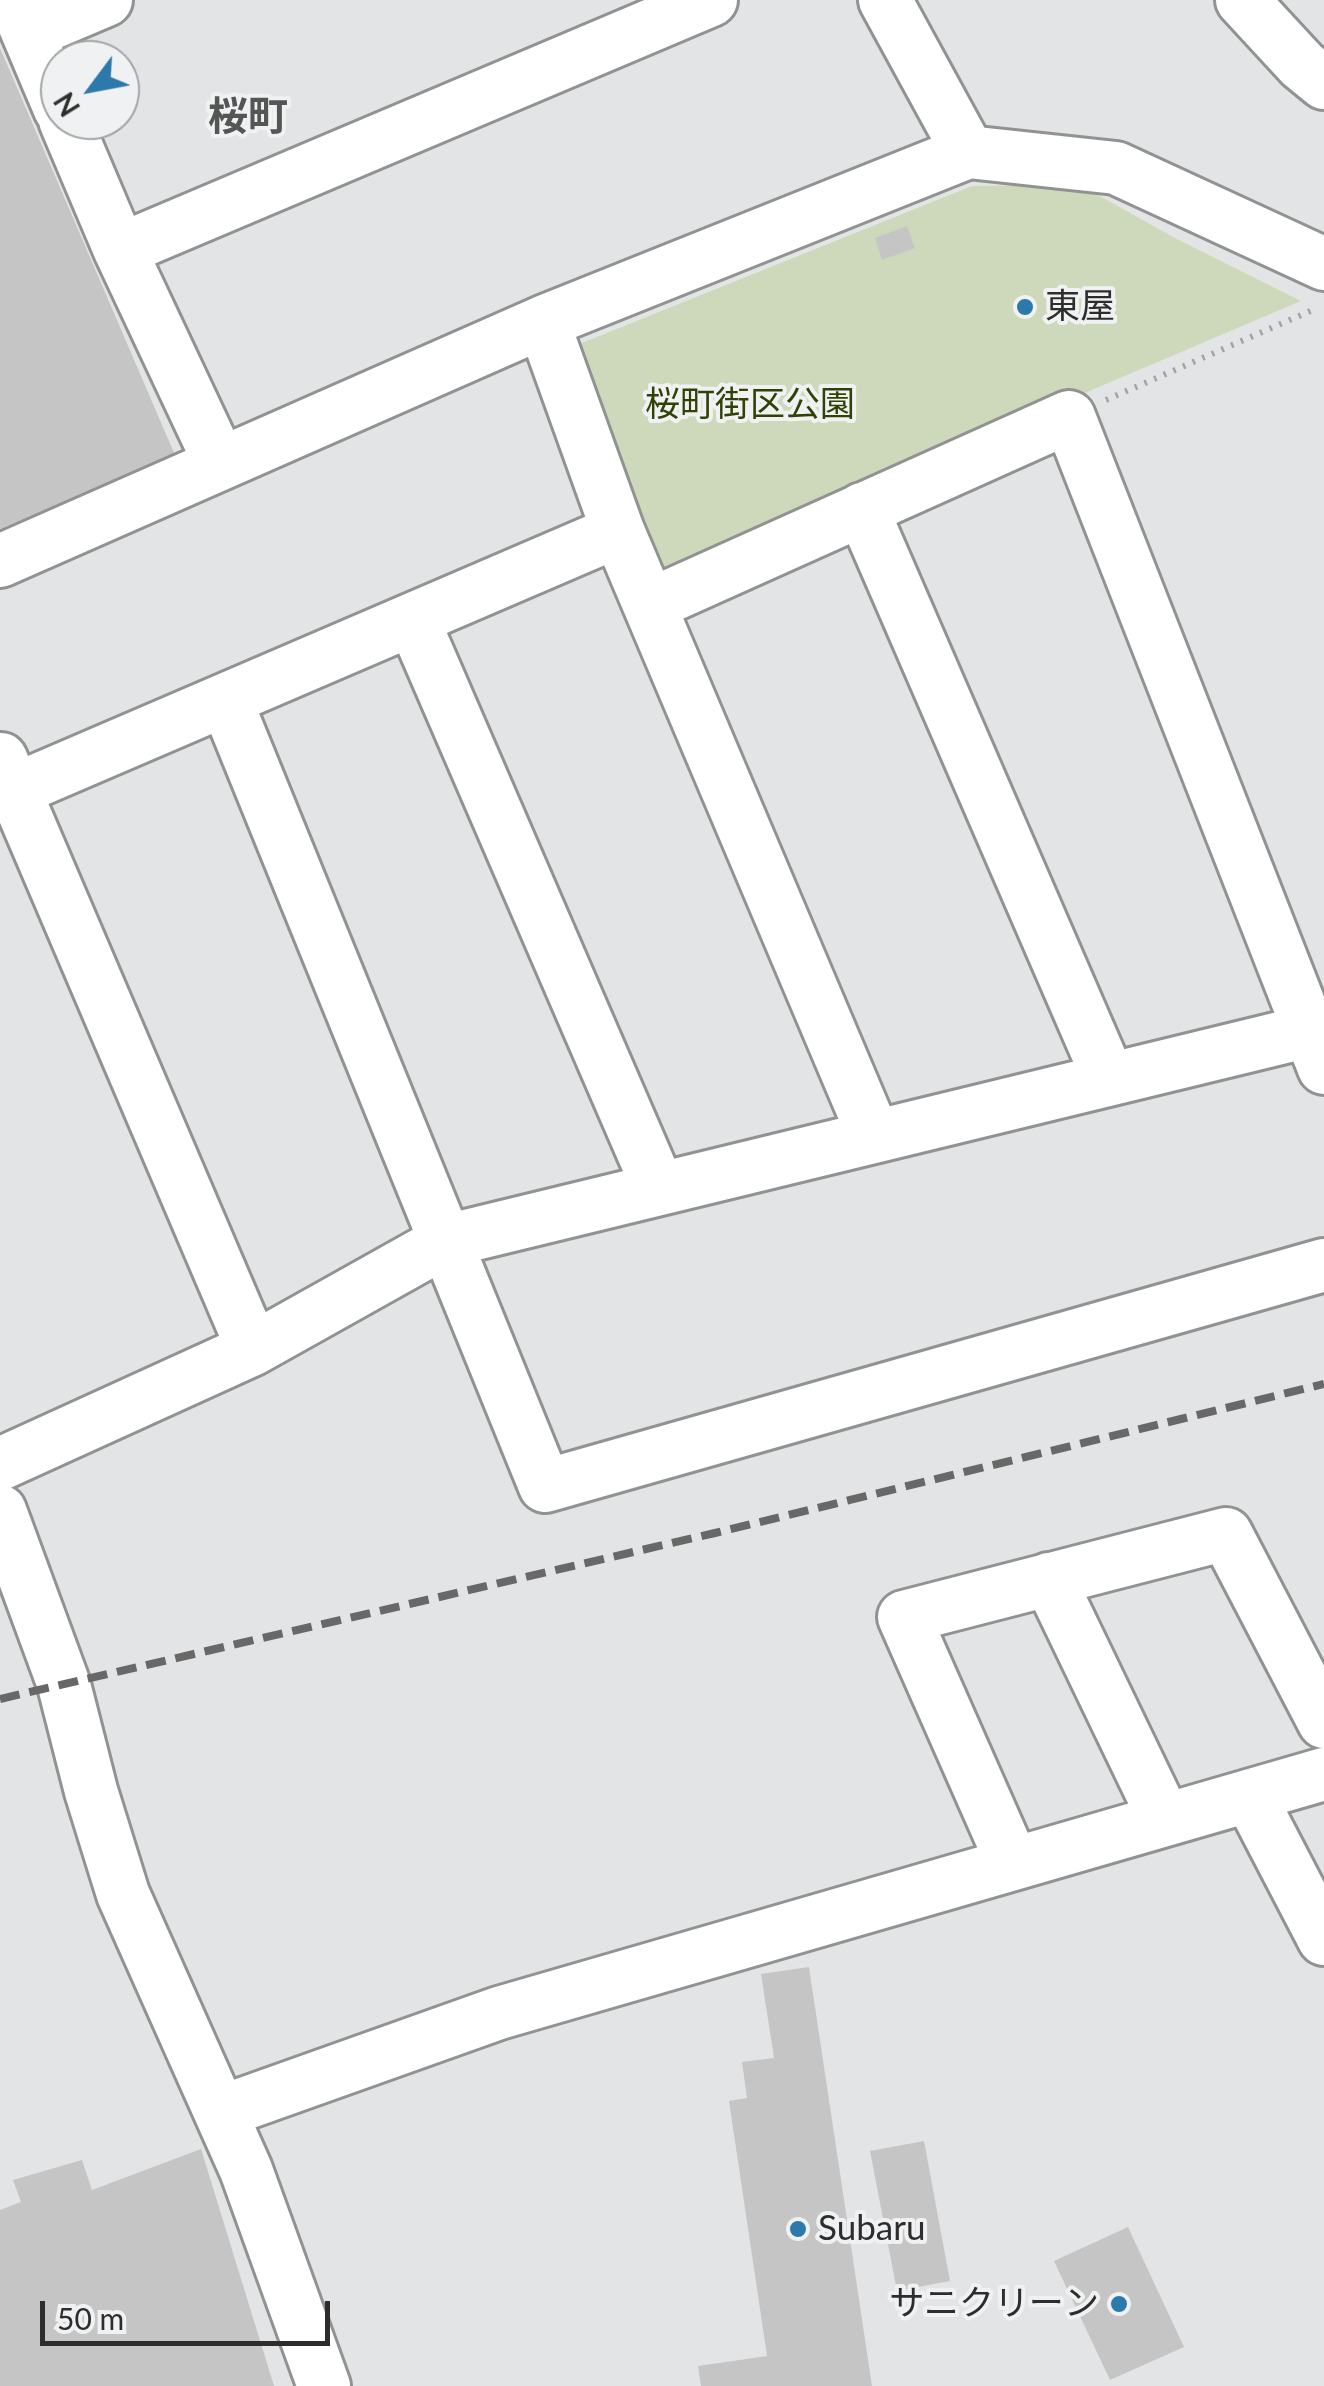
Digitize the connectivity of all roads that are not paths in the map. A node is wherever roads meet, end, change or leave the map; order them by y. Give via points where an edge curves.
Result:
1 (106, 0) edge
2 (711, 0) edge
3 (885, 0) edge
4 (1242, 0) edge
5 (21, 17) edge
6 (40, 62) edge
7 (1324, 83) edge
8 (73, 140) edge
9 (968, 152) junction
10 (120, 250) junction
11 (1324, 264) edge
12 (543, 322) junction
13 (220, 462) junction
14 (862, 509) junction
15 (618, 530) junction
16 (0, 561) edge
17 (650, 605) junction
18 (412, 620) junction
19 (226, 701) junction
20 (8, 774) edge
21 (1316, 1049) edge
22 (1110, 1079) junction
23 (874, 1136) junction
24 (659, 1189) junction
25 (446, 1241) junction
26 (1324, 1265) edge
27 (253, 1349) junction
28 (0, 1464) edge
29 (0, 1511) edge
30 (1050, 1580) junction
31 (1324, 1722) edge
32 (1324, 1774) edge
33 (1250, 1798) junction
34 (1165, 1820) junction
35 (1013, 1864) junction
36 (1324, 1939) edge
37 (221, 2112) junction
38 (324, 2386) edge

1 - 5 street
2 - 10 street
3 - 9 street
4 - 7 street
5 - 6 street
8 - 10 street
9 - 11 street via 1116,168
9 - 12 street
10 - 13 street
12 - 13 street
12 - 15 street
13 - 16 street
14 - 17 street
14 - 21 street via 1068,417
14 - 22 street
15 - 17 street
15 - 18 street
17 - 23 street
18 - 19 street
18 - 24 street
19 - 20 street
19 - 25 street
20 - 27 street
21 - 22 street
22 - 23 street
23 - 24 street
24 - 25 street
25 - 26 street via 545,1486
25 - 27 street
27 - 28 street
29 - 37 street via 64,1685 123,1894
30 - 31 street via 1226,1534
30 - 34 street
30 - 35 street via 904,1616
32 - 33 street
33 - 34 street
33 - 36 street
34 - 35 street
35 - 37 street via 498,2012
37 - 38 street

